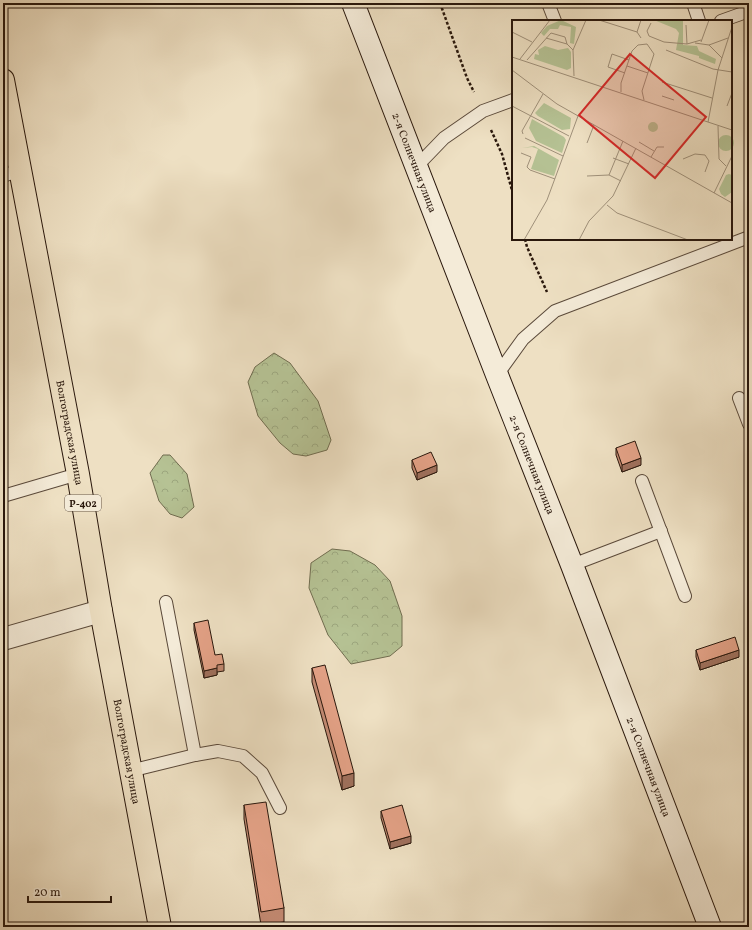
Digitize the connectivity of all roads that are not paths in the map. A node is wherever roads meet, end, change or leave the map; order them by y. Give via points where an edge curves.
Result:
1 (353, 3) edge
2 (548, 3) edge
3 (693, 3) edge
4 (749, 10) edge
5 (555, 20) edge
6 (699, 20) edge
7 (724, 20) edge
8 (3, 80) edge
9 (512, 100) edge
10 (417, 166) junction
11 (11, 173) edge
12 (749, 237) edge
13 (719, 243) edge
14 (497, 375) junction
15 (739, 398) dead end
16 (749, 424) edge
17 (78, 474) junction
18 (642, 481) dead end
19 (3, 496) edge
20 (661, 531) junction
21 (572, 565) junction
22 (685, 596) dead end
23 (166, 602) dead end
24 (101, 611) junction
25 (3, 639) edge
26 (194, 755) junction
27 (130, 771) junction
28 (280, 808) dead end
29 (160, 927) edge
30 (710, 927) edge

1 - 10 main road, 2-я Солнечная улица
2 - 5 lane
3 - 6 lane
4 - 7 lane
8 - 11 main road, Волгоградская улица / Р-402
9 - 10 lane via 483,111 444,138
10 - 14 main road, 2-я Солнечная улица
11 - 17 main road, Волгоградская улица / Р-402
12 - 13 lane
13 - 14 lane via 555,311 523,339
14 - 21 main road, 2-я Солнечная улица
15 - 16 lane
17 - 19 lane
17 - 24 main road, Волгоградская улица / Р-402
18 - 20 lane
20 - 21 lane
20 - 22 lane
21 - 30 main road, 2-я Солнечная улица
23 - 26 lane
24 - 25 main road
24 - 27 main road, Волгоградская улица / Р-402
26 - 27 lane
26 - 28 lane via 218,751 243,756 262,773
27 - 29 main road, Волгоградская улица / Р-402

